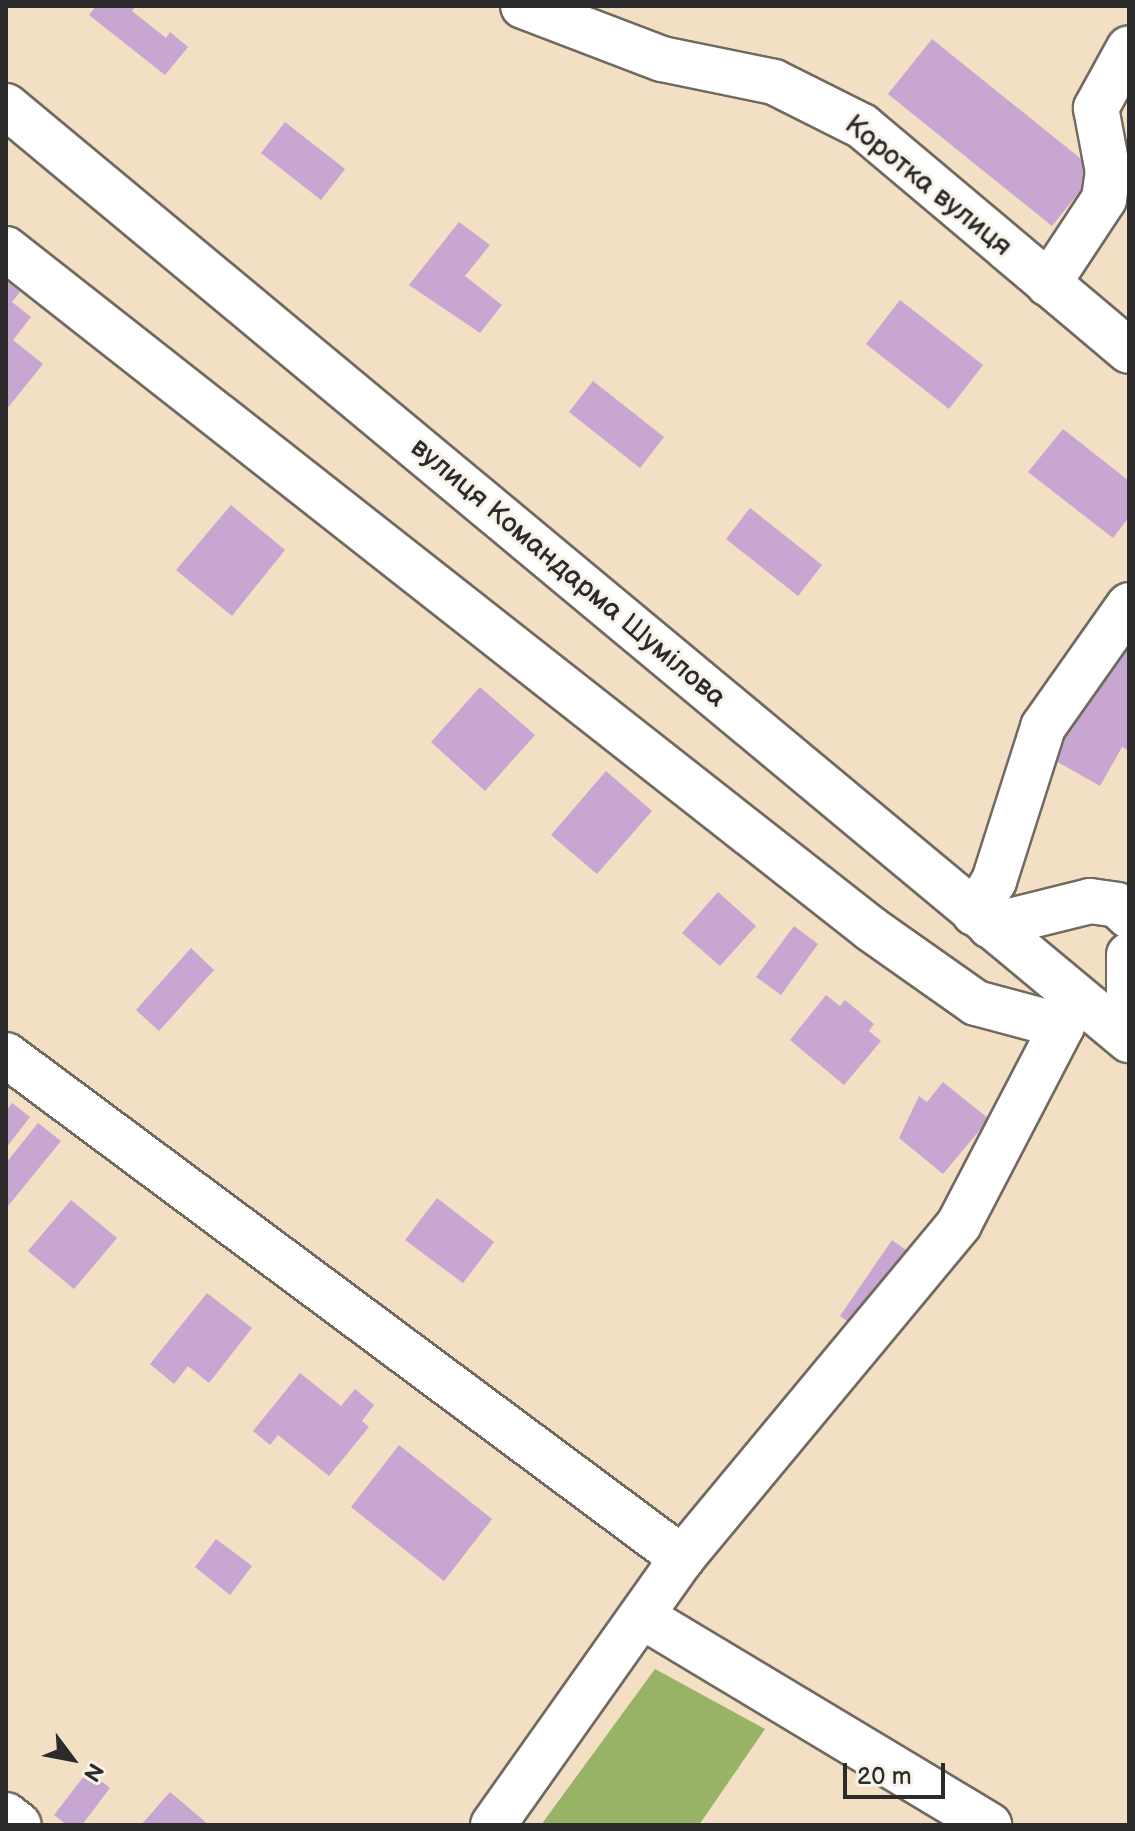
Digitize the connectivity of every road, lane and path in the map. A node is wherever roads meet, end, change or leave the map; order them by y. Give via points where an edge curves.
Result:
1 (523, 6) edge
2 (1129, 48) edge
3 (6, 106) edge
4 (6, 249) edge
5 (1048, 284) junction
6 (1129, 351) edge
7 (1129, 605) edge
8 (1129, 916) edge
9 (982, 920) junction
10 (1129, 955) edge
11 (1066, 1009) junction
12 (1129, 1019) edge
13 (1129, 1040) edge
14 (6, 1055) edge
15 (682, 1558) junction
16 (643, 1617) junction
17 (6, 1815) edge
18 (19, 1825) edge
19 (493, 1825) edge
20 (989, 1825) edge

1 - 5 street, Коротка вулиця via 662,59 774,82 862,126
2 - 5 street via 1096,108 1108,172 1104,199
3 - 9 street, вулиця Командарма Шумілова
4 - 11 street via 871,929 976,1003
5 - 6 street, Коротка вулиця
7 - 9 street via 1043,727
8 - 9 street via 1117,905 1090,901
9 - 11 street, вулиця Командарма Шумілова
10 - 12 street
11 - 13 street, вулиця Командарма Шумілова
11 - 15 street via 959,1224
14 - 15 street
15 - 16 street
16 - 19 street
16 - 20 street
17 - 18 street

